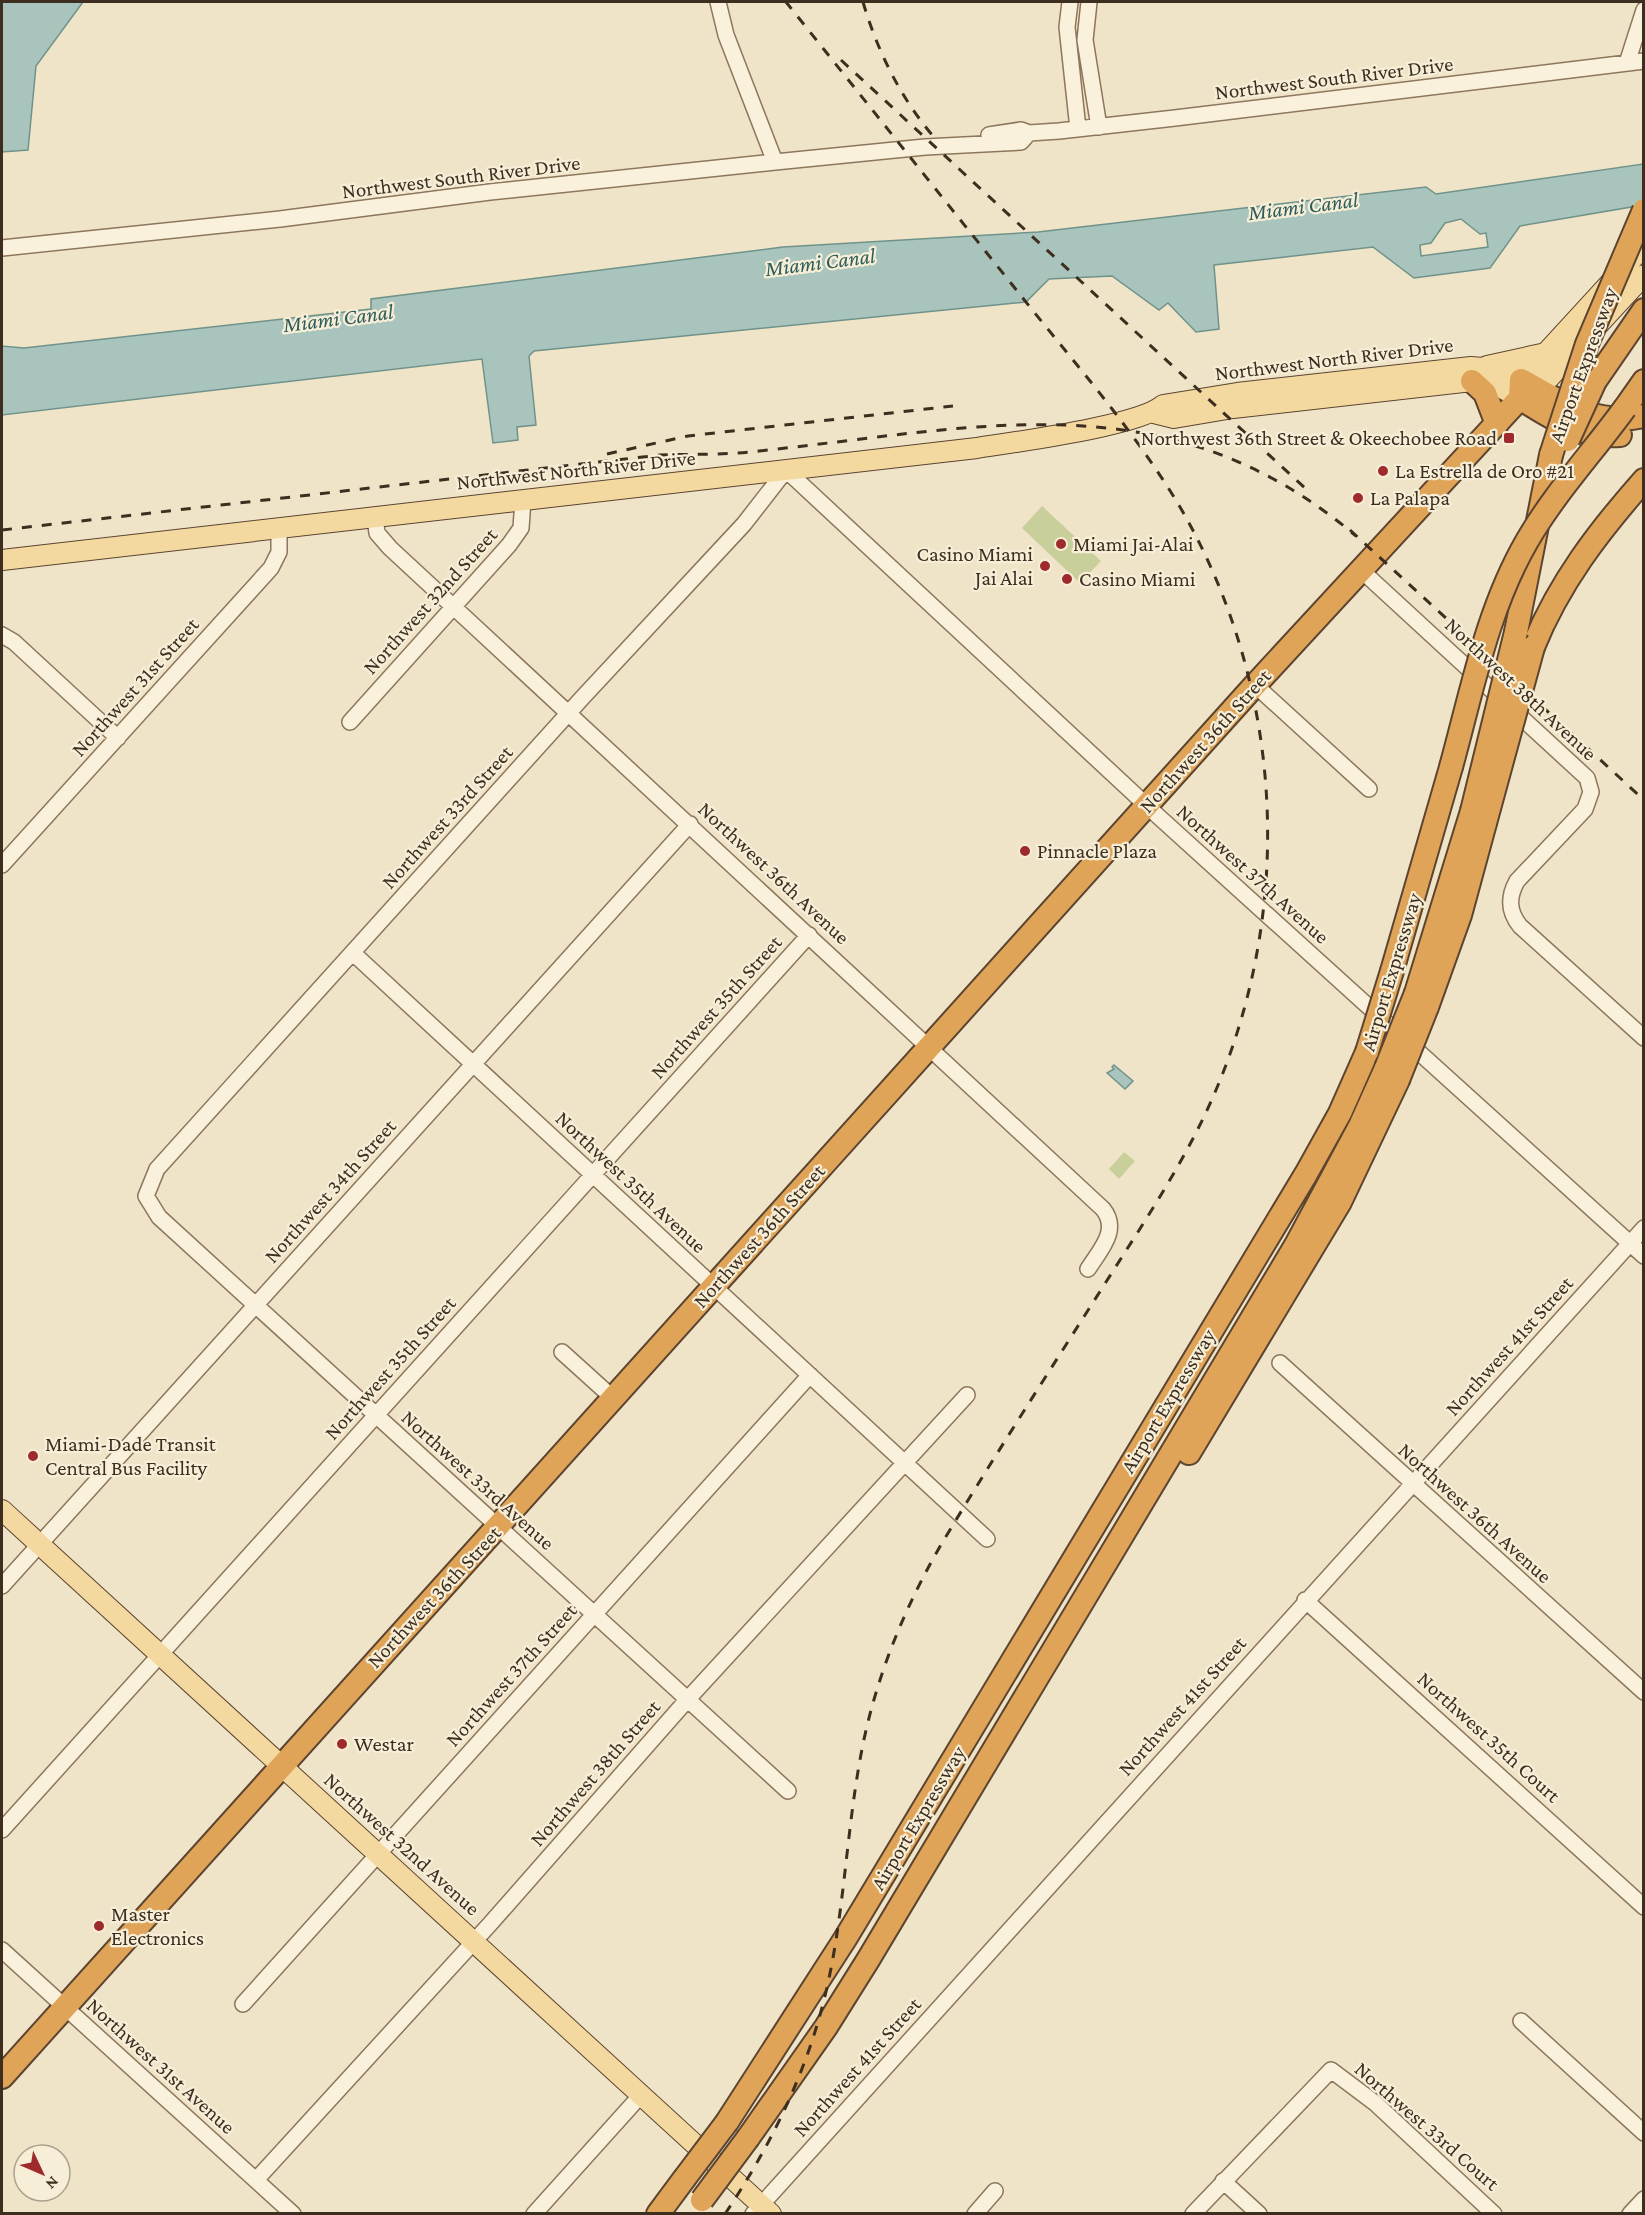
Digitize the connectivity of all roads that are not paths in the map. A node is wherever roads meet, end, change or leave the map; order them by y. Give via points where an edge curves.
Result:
1 (718, 2) edge
2 (1070, 2) edge
3 (1089, 2) edge
4 (1644, 10) edge
5 (1644, 61) edge
6 (1627, 63) junction
7 (1099, 127) junction
8 (1078, 129) junction
9 (775, 162) junction
10 (1644, 210) edge
11 (1644, 246) edge
12 (2, 248) edge
13 (1644, 275) edge
14 (1644, 310) edge
15 (1546, 353) junction
16 (1477, 374) junction
17 (1644, 381) edge
18 (1644, 387) edge
19 (1527, 389) junction
20 (1635, 412) edge
21 (1497, 424) junction
22 (1644, 431) edge
23 (1556, 456) junction
24 (786, 470) junction
25 (1644, 480) edge
26 (523, 500) junction
27 (375, 517) junction
28 (279, 528) junction
29 (2, 560) edge
30 (1361, 570) junction
31 (456, 607) junction
32 (2, 635) edge
33 (1255, 685) junction
34 (569, 713) junction
35 (350, 722) dead end
36 (118, 738) junction
37 (1369, 789) dead end
38 (1147, 806) junction
39 (1479, 817) junction
40 (690, 824) junction
41 (2, 865) edge
42 (809, 935) junction
43 (353, 953) junction
44 (1644, 1038) edge
45 (930, 1046) junction
46 (473, 1064) junction
47 (592, 1175) junction
48 (146, 1196) joint
49 (1644, 1228) edge
50 (1630, 1243) junction
51 (1644, 1256) edge
52 (1088, 1269) dead end
53 (715, 1287) junction
54 (256, 1305) junction
55 (562, 1352) dead end
56 (1280, 1364) dead end
57 (810, 1375) junction
58 (967, 1395) dead end
59 (614, 1399) junction
60 (376, 1415) junction
61 (905, 1462) junction
62 (1413, 1485) junction
63 (2, 1510) edge
64 (498, 1527) junction
65 (987, 1539) dead end
66 (38, 1544) junction
67 (2, 1586) edge
68 (1305, 1600) junction
69 (594, 1614) junction
70 (159, 1655) junction
71 (1644, 1692) edge
72 (687, 1700) junction
73 (280, 1766) junction
74 (788, 1791) dead end
75 (2, 1830) edge
76 (378, 1855) junction
77 (1644, 1907) edge
78 (473, 1941) junction
79 (2, 1950) edge
80 (243, 2004) dead end
81 (64, 2007) junction
82 (1521, 2021) dead end
83 (2, 2077) edge
84 (641, 2095) junction
85 (1644, 2133) edge
86 (256, 2180) junction
87 (1223, 2181) junction
88 (995, 2191) dead end
89 (1644, 2199) edge
90 (697, 2207) edge
91 (762, 2210) edge
92 (293, 2214) edge
93 (534, 2214) edge
94 (658, 2214) edge
95 (975, 2214) edge
96 (1193, 2214) edge
97 (1259, 2214) edge
98 (1494, 2214) edge
99 (1630, 2214) edge

1 - 9 street via 726,34
2 - 8 street via 1069,62
3 - 7 street via 1085,40
4 - 6 street
5 - 6 street, Northwest South River Drive
6 - 7 street, Northwest South River Drive
7 - 8 street, Northwest South River Drive
8 - 9 street, Northwest South River Drive via 1029,134 1021,142
9 - 12 street, Northwest South River Drive
10 - 23 highway, Airport Expressway, bridge via 1584,353
11 - 15 main road, Northwest 36th Street
13 - 19 main road, Northwest 36th Street
14 - 23 highway, bridge via 1595,381
15 - 16 main road
15 - 19 main road, Northwest 36th Street
16 - 19 main road, Northwest North River Drive via 1494,384
16 - 21 highway
16 - 24 main road, Northwest North River Drive via 1369,386 1174,418 1154,413 998,445
17 - 20 highway, Airport Expressway
18 - 20 highway
19 - 20 highway via 1592,416 1621,420
19 - 21 highway, Northwest 36th Street
19 - 22 highway via 1552,418 1577,430 1614,436
20 - 94 highway, Airport Expressway, bridge via 1538,524 1509,576 1493,616 1367,1052 1340,1113 850,1930 727,2122
21 - 30 highway, Northwest 36th Street
23 - 39 highway, Airport Expressway, bridge via 1544,494
24 - 26 main road, Northwest North River Drive
24 - 34 street, Northwest 33rd Street via 744,524
24 - 38 street, Northwest 37th Avenue
25 - 39 highway, bridge via 1574,565 1550,607 1533,647
26 - 27 main road, Northwest North River Drive
26 - 31 street, Northwest 32nd Street via 523,520 516,536
27 - 28 main road, Northwest North River Drive
27 - 31 street, Northwest 36th Avenue via 377,533 383,540
28 - 29 main road, Northwest North River Drive
28 - 36 street, Northwest 31st Street via 279,552 271,568
30 - 33 highway, Northwest 36th Street
30 - 44 street, Northwest 38th Avenue via 1587,778 1591,792 1585,809 1517,881 1511,910 1520,926
31 - 34 street, Northwest 36th Avenue
31 - 35 street, Northwest 32nd Street
32 - 36 street
33 - 37 street
33 - 38 highway, Northwest 36th Street
34 - 40 street, Northwest 36th Avenue
34 - 43 street, Northwest 33rd Street
36 - 41 street, Northwest 31st Street
38 - 45 highway, Northwest 36th Street
38 - 50 street, Northwest 37th Avenue
39 - 90 highway, Airport Expressway, bridge via 1422,1000 1392,1074 1296,1245 868,1960 826,2027
40 - 42 street, Northwest 36th Avenue
40 - 46 street, Northwest 34th Street
42 - 45 street, Northwest 36th Avenue
42 - 47 street, Northwest 35th Street
43 - 46 street, Northwest 35th Avenue
43 - 48 street, Northwest 33rd Street via 157,1169
45 - 52 street, Northwest 36th Avenue via 988,1105 1103,1209 1110,1219 1108,1237
45 - 53 highway, Northwest 36th Street
46 - 47 street, Northwest 35th Avenue
46 - 54 street, Northwest 34th Street
47 - 53 street, Northwest 35th Avenue
47 - 60 street, Northwest 35th Street
48 - 54 street, Northwest 33rd Avenue via 159,1217
49 - 50 street, Northwest 41st Street
50 - 51 street, Northwest 37th Avenue
50 - 62 street, Northwest 41st Street
53 - 57 street, Northwest 35th Avenue
53 - 59 highway, Northwest 36th Street
54 - 60 street, Northwest 33rd Avenue
54 - 66 street, Northwest 34th Street
55 - 59 street
56 - 62 street, Northwest 36th Avenue
57 - 61 street, Northwest 35th Avenue
57 - 69 street, Northwest 37th Street
58 - 61 street, Northwest 38th Street
59 - 64 highway, Northwest 36th Street
60 - 64 street, Northwest 33rd Avenue
60 - 70 street, Northwest 35th Street
61 - 65 street, Northwest 35th Avenue
61 - 72 street, Northwest 38th Street
62 - 68 street, Northwest 41st Street
62 - 71 street, Northwest 36th Avenue
63 - 66 main road, Northwest 32nd Avenue
64 - 69 street, Northwest 33rd Avenue
64 - 73 highway, Northwest 36th Street
66 - 67 street, Northwest 34th Street
66 - 70 main road, Northwest 32nd Avenue
68 - 77 street, Northwest 35th Court
68 - 91 street, Northwest 41st Street
69 - 72 street, Northwest 33rd Avenue
69 - 76 street, Northwest 37th Street
70 - 73 main road, Northwest 32nd Avenue
70 - 75 street, Northwest 35th Street
72 - 74 street, Northwest 33rd Avenue
72 - 78 street, Northwest 38th Street
73 - 76 main road, Northwest 32nd Avenue
73 - 81 highway, Northwest 36th Street
76 - 78 main road, Northwest 32nd Avenue
76 - 80 street, Northwest 37th Street
78 - 84 main road, Northwest 32nd Avenue
78 - 86 street, Northwest 38th Street
79 - 81 street, Northwest 31st Avenue
81 - 83 highway, Northwest 36th Street
81 - 86 street, Northwest 31st Avenue
82 - 85 street
84 - 91 main road, Northwest 32nd Avenue
84 - 93 street
86 - 92 street, Northwest 31st Avenue
87 - 96 street
87 - 97 street
87 - 98 street, Northwest 33rd Court via 1331,2070 1375,2103
88 - 95 street
89 - 99 street

